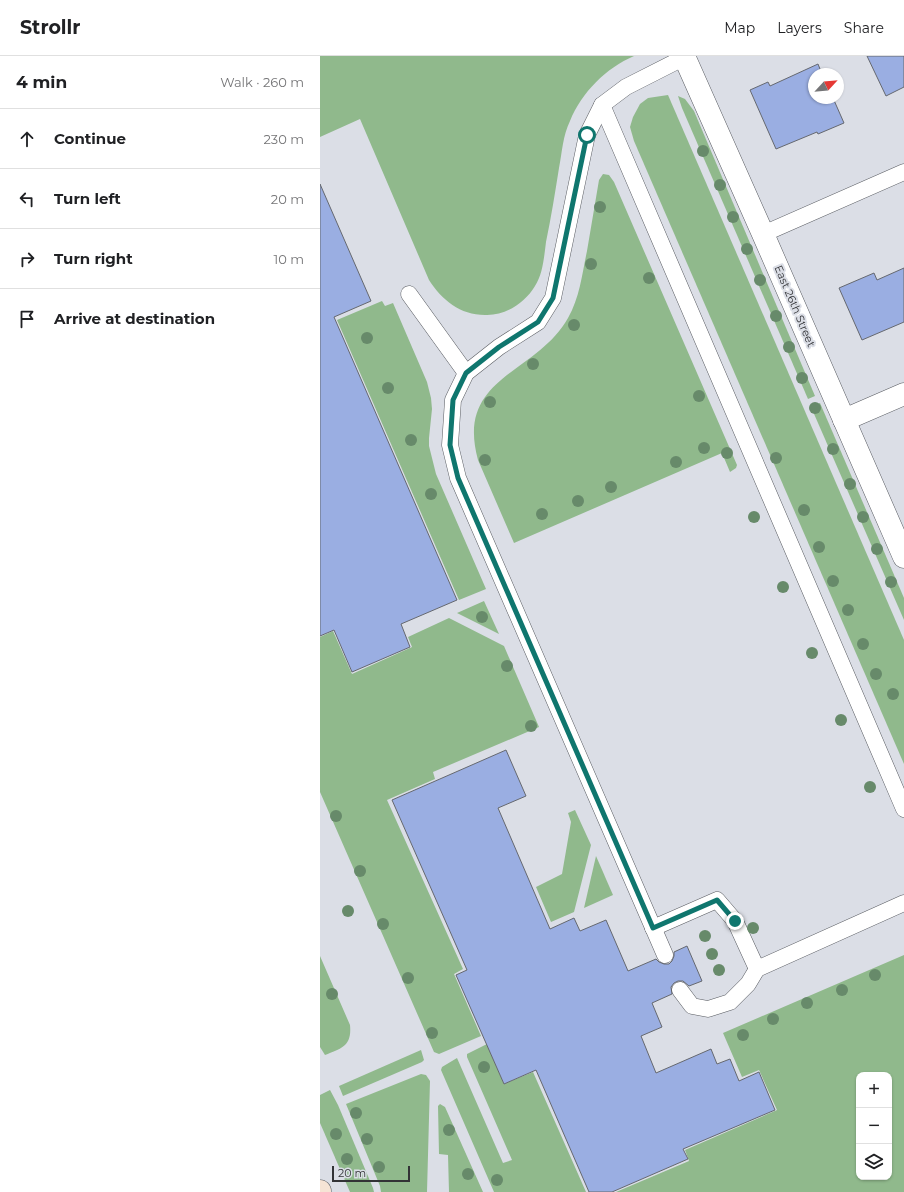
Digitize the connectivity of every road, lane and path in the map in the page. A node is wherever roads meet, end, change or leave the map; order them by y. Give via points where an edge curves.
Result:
1 (686, 56) edge
2 (602, 106) junction
3 (904, 172) edge
4 (764, 234) junction
5 (408, 294) dead end
6 (466, 373) junction
7 (904, 394) edge
8 (844, 420) junction
9 (904, 557) edge
10 (904, 809) edge
11 (904, 903) edge
12 (653, 928) junction
13 (665, 955) dead end
14 (757, 969) junction
15 (680, 990) dead end

1 - 2 lane via 626,87
1 - 4 street, East 26th Street
2 - 6 lane via 587,135 553,298 538,322 499,347
2 - 10 lane
3 - 4 lane
4 - 8 street, East 26th Street
5 - 6 lane
6 - 12 lane via 453,400 450,445 458,478
7 - 8 street
8 - 9 street, East 26th Street
11 - 14 lane
12 - 13 lane
12 - 14 lane via 717,900 735,921
14 - 15 lane via 748,984 730,1002 708,1009 692,1006

